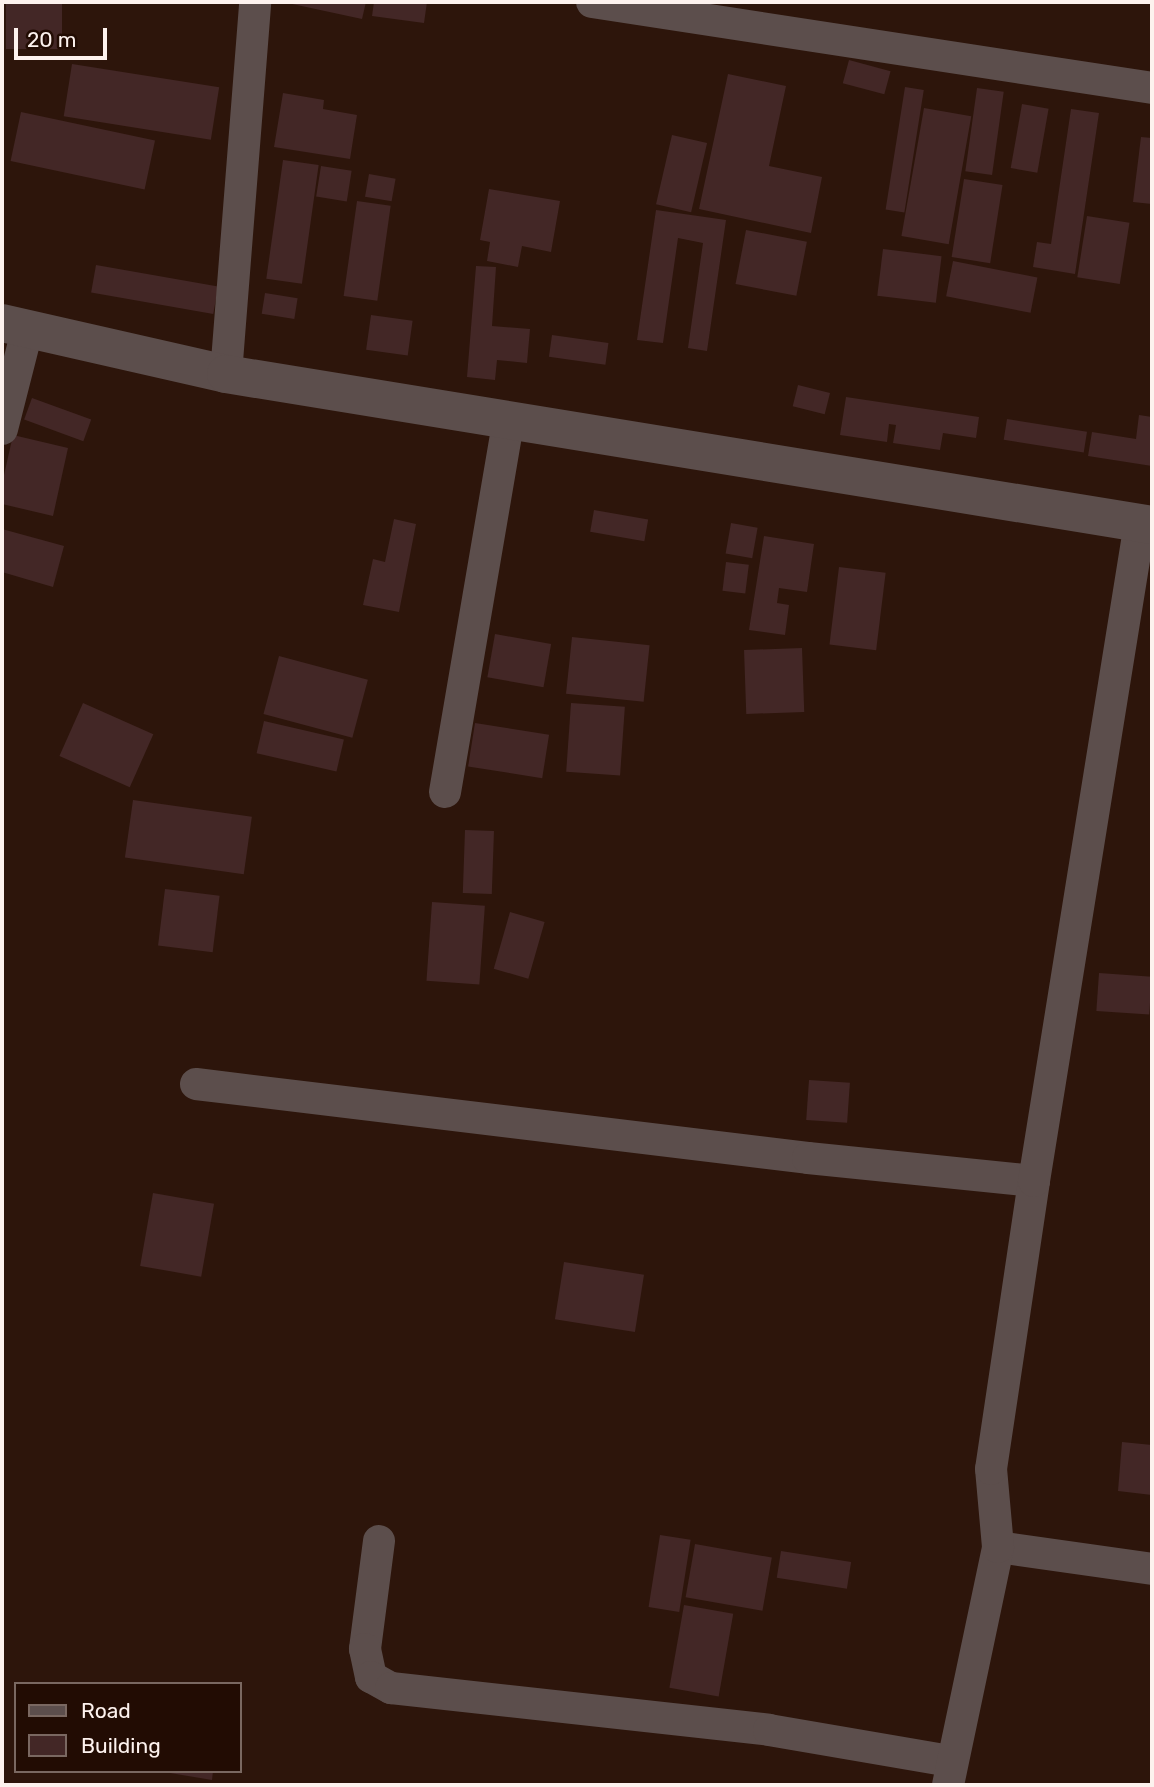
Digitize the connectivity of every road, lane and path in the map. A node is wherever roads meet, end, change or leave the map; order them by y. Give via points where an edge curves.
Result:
1 (255, 2) edge
2 (592, 2) edge
3 (1152, 88) edge
4 (15, 325) edge
5 (226, 374) junction
6 (509, 419) junction
7 (2, 429) edge
8 (1146, 524) edge
9 (445, 792) dead end
10 (196, 1084) dead end
11 (1034, 1181) junction
12 (379, 1541) dead end
13 (998, 1547) junction
14 (1152, 1569) edge
15 (949, 1773) edge

1 - 5 street
2 - 3 street
4 - 5 street
4 - 7 street
5 - 6 street
6 - 8 street
6 - 9 street
8 - 11 street
10 - 11 street
11 - 13 street via 991,1469
12 - 15 street via 365,1649 371,1677 391,1688 769,1730
13 - 14 street
13 - 15 street

